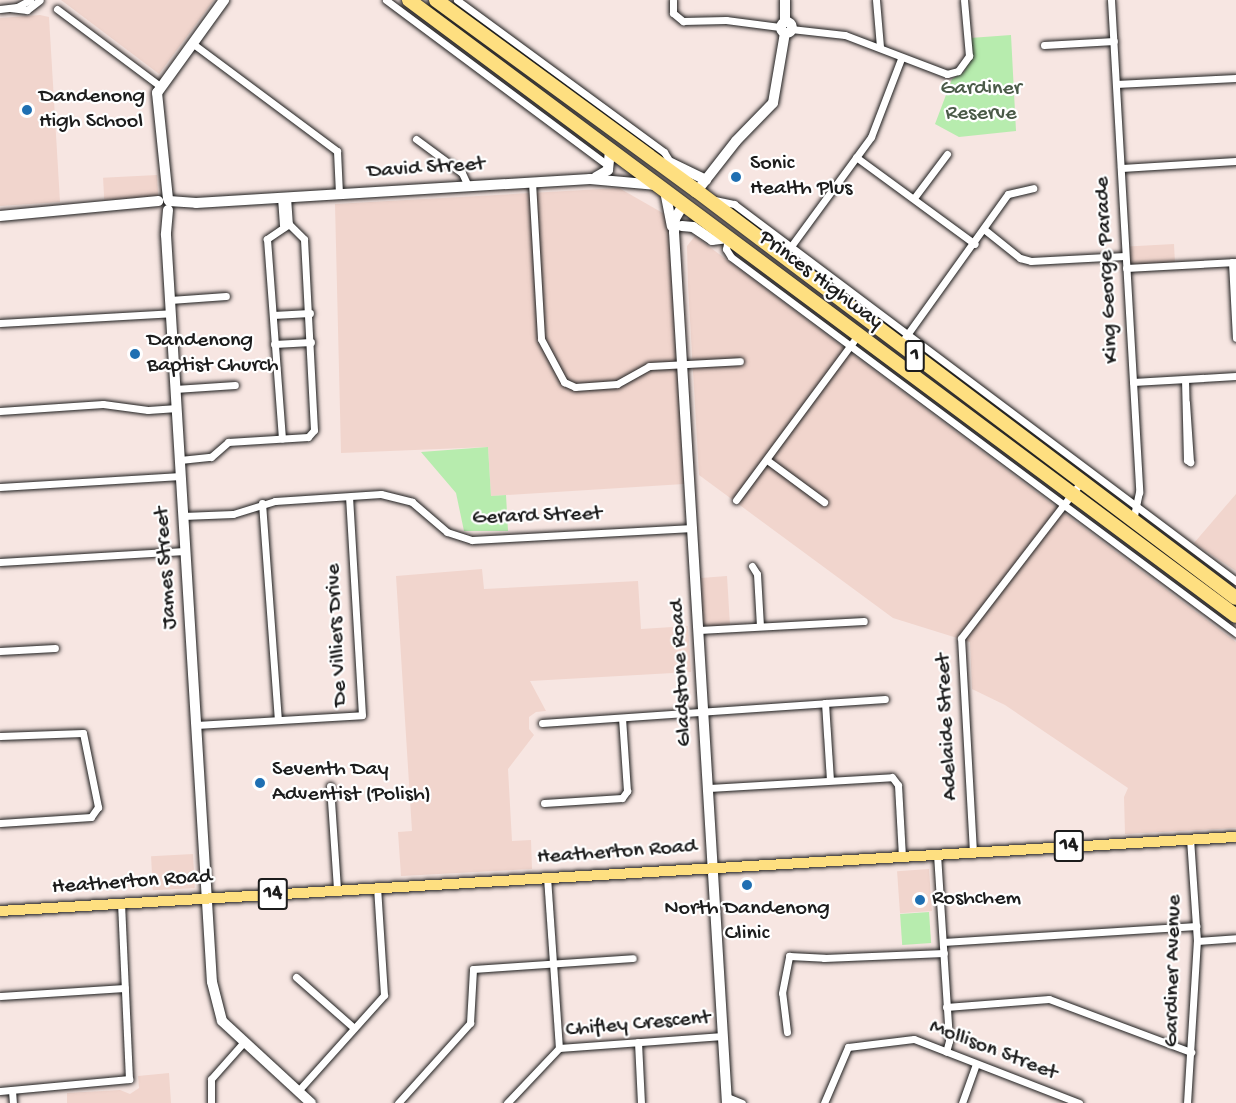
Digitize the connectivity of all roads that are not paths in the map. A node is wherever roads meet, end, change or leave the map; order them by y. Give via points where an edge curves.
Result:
1 (30, 0) edge
2 (40, 0) edge
3 (224, 0) edge
4 (386, 0) edge
5 (410, 0) edge
6 (673, 0) edge
7 (785, 0) edge
8 (876, 0) edge
9 (964, 0) edge
10 (1111, 0) edge
11 (449, 2) edge
12 (10, 8) junction
13 (0, 9) edge
14 (57, 9) dead end
15 (785, 28) junction
16 (1114, 41) junction
17 (192, 43) junction
18 (1044, 45) dead end
19 (880, 47) junction
20 (901, 59) junction
21 (1236, 78) edge
22 (566, 80) junction
23 (1116, 84) junction
24 (550, 85) junction
25 (160, 86) junction
26 (416, 139) dead end
27 (573, 139) junction
28 (606, 148) junction
29 (947, 154) dead end
30 (855, 157) junction
31 (1236, 161) edge
32 (609, 166) junction
33 (669, 166) junction
34 (1120, 168) junction
35 (590, 179) junction
36 (532, 182) junction
37 (468, 186) junction
38 (661, 188) junction
39 (1033, 188) dead end
40 (704, 190) junction
41 (339, 194) junction
42 (284, 197) junction
43 (914, 198) junction
44 (164, 205) junction
45 (686, 207) junction
46 (0, 216) edge
47 (286, 224) junction
48 (985, 230) junction
49 (677, 233) junction
50 (728, 238) junction
51 (975, 244) junction
52 (791, 246) junction
53 (1125, 256) junction
54 (782, 258) junction
55 (1234, 262) edge
56 (1126, 268) junction
57 (226, 296) dead end
58 (170, 300) junction
59 (171, 313) junction
60 (310, 313) junction
61 (273, 315) junction
62 (0, 323) edge
63 (1236, 338) edge
64 (903, 340) junction
65 (854, 341) junction
66 (311, 342) junction
67 (274, 344) junction
68 (740, 361) dead end
69 (683, 364) junction
70 (961, 376) junction
71 (1236, 376) edge
72 (1185, 379) junction
73 (946, 380) junction
74 (1133, 382) junction
75 (235, 385) dead end
76 (175, 388) junction
77 (1186, 403) junction
78 (177, 408) junction
79 (0, 411) edge
80 (282, 438) junction
81 (180, 460) junction
82 (766, 460) junction
83 (181, 476) junction
84 (1083, 481) junction
85 (0, 487) edge
86 (349, 497) junction
87 (736, 500) dead end
88 (1068, 500) junction
89 (824, 502) dead end
90 (262, 503) junction
91 (1137, 506) junction
92 (183, 516) junction
93 (1133, 520) junction
94 (693, 528) junction
95 (1124, 534) junction
96 (185, 551) junction
97 (0, 562) edge
98 (752, 566) dead end
99 (1236, 581) edge
100 (1236, 598) edge
101 (1236, 616) edge
102 (864, 621) dead end
103 (760, 626) junction
104 (699, 630) junction
105 (1236, 633) edge
106 (55, 648) dead end
107 (0, 651) edge
108 (885, 699) dead end
109 (825, 703) junction
110 (704, 712) junction
111 (622, 718) junction
112 (278, 719) junction
113 (542, 723) dead end
114 (196, 725) junction
115 (0, 736) edge
116 (830, 780) junction
117 (330, 786) dead end
118 (709, 788) junction
119 (544, 803) dead end
120 (0, 822) edge
121 (1236, 837) edge
122 (1190, 839) junction
123 (973, 852) junction
124 (938, 854) junction
125 (902, 856) junction
126 (713, 866) junction
127 (547, 877) junction
128 (377, 887) junction
129 (337, 890) junction
130 (207, 898) junction
131 (121, 904) junction
132 (0, 911) edge
133 (1196, 926) junction
134 (1236, 938) edge
135 (1197, 941) junction
136 (943, 942) junction
137 (944, 953) junction
138 (633, 958) dead end
139 (552, 963) junction
140 (296, 977) dead end
141 (125, 988) junction
142 (0, 996) edge
143 (946, 1007) junction
144 (354, 1028) junction
145 (788, 1032) dead end
146 (723, 1036) junction
147 (239, 1039) junction
148 (638, 1042) junction
149 (559, 1048) junction
150 (946, 1052) junction
151 (1191, 1052) junction
152 (976, 1064) junction
153 (0, 1090) edge
154 (12, 1090) junction
155 (298, 1091) junction
156 (1056, 1094) junction
157 (727, 1100) edge
158 (13, 1103) edge
159 (210, 1103) edge
160 (311, 1103) edge
161 (398, 1103) edge
162 (507, 1103) edge
163 (641, 1103) edge
164 (742, 1103) edge
165 (824, 1103) edge
166 (962, 1103) edge
167 (1052, 1103) edge
168 (1079, 1103) edge
169 (1187, 1103) edge

1 - 12 street
2 - 12 street via 27,10
3 - 17 main road
4 - 27 street
5 - 28 highway, Princes Highway / 1
6 - 15 street via 677,18
7 - 15 main road
8 - 19 street
9 - 20 street via 969,56 958,71 946,74
10 - 16 street, King George Parade
11 - 22 street
11 - 24 highway, Princes Highway / 1
12 - 13 street
14 - 25 street
15 - 19 street via 846,35
15 - 40 main road via 773,103
16 - 18 street
16 - 23 street, King George Parade
17 - 25 main road
17 - 41 street via 337,151
19 - 20 street
20 - 30 street via 871,137
21 - 23 street
22 - 24 street
22 - 33 street via 664,152
23 - 34 street, King George Parade
24 - 33 highway, Princes Highway / 1
25 - 44 main road, James Street
26 - 37 street via 462,173
27 - 28 street
27 - 32 street
28 - 32 main road
28 - 38 highway, Princes Highway / 1
29 - 43 street
30 - 43 street
30 - 52 street
31 - 34 street
32 - 35 main road via 605,173
33 - 40 highway, Princes Highway / 1
34 - 53 street, King George Parade
35 - 36 main road, David Street
35 - 38 main road, David Street
36 - 37 main road, David Street
36 - 69 street via 541,339 564,382 575,387 617,384 646,367
37 - 41 main road, David Street
38 - 45 highway, Princes Highway / 1
38 - 49 main road
39 - 48 street via 1008,194
40 - 45 highway
40 - 52 street, Princes Highway via 729,201
40 - 54 highway, Princes Highway / 1
41 - 42 main road, David Street
42 - 44 main road, David Street
42 - 47 street
43 - 51 street
44 - 46 main road, David Street
44 - 58 main road, James Street
45 - 49 main road, Gladstone Road
45 - 50 highway, Princes Highway / 1
47 - 60 street via 304,237
47 - 61 street via 267,239
48 - 51 street
48 - 53 street via 1020,258 1031,261
49 - 50 main road via 691,226 712,240
49 - 69 main road, Gladstone Road
50 - 65 highway, Princes Highway / 1
51 - 64 street
52 - 54 street
52 - 64 street, Princes Highway
53 - 56 street, King George Parade
54 - 64 highway, Princes Highway / 1
55 - 56 street
55 - 63 street
56 - 74 street, King George Parade
57 - 58 street
58 - 59 main road, James Street
59 - 62 street
59 - 76 main road, James Street
60 - 61 street
60 - 66 street
61 - 67 street
64 - 70 street, Princes Highway
64 - 73 highway, Princes Highway / 1
65 - 82 street
65 - 88 highway, Princes Highway / 1
66 - 67 street
66 - 80 street via 314,430 308,438
67 - 80 street
68 - 69 street
69 - 94 main road, Gladstone Road
70 - 73 street
70 - 91 street, Princes Highway
71 - 72 street
72 - 74 street
72 - 77 street
73 - 84 highway, Princes Highway / 1
74 - 91 street, King George Parade
75 - 76 street
76 - 78 main road, James Street
77 - 77 street via 1190,407 1190,462 1187,460
78 - 79 street via 148,410 103,404
78 - 81 main road, James Street
80 - 81 street via 228,442 211,457
81 - 83 main road, James Street
82 - 87 street
82 - 89 street
83 - 85 street
83 - 92 main road, James Street
84 - 88 street, Adelaide Street
84 - 93 highway, Princes Highway / 1
86 - 90 street, Gerard Street
86 - 94 street, Gerard Street via 399,497 418,506 447,532 477,541
86 - 112 street, De Villiers Drive via 362,715
88 - 95 highway, Princes Highway / 1
88 - 105 street, Princes Highway
88 - 123 street, Adelaide Street via 961,638
90 - 92 street, Gerard Street via 233,514
90 - 112 street
91 - 93 street, King George Parade
91 - 99 street, Princes Highway
92 - 96 main road, James Street
93 - 95 street, King George Parade
93 - 100 highway, Princes Highway / 1
94 - 104 main road, Gladstone Road
95 - 101 highway, Princes Highway / 1
96 - 97 street
96 - 114 main road, James Street
98 - 103 street via 757,574
102 - 103 street
103 - 104 street
104 - 110 main road, Gladstone Road
106 - 107 street
108 - 109 street
109 - 110 street
109 - 116 street
110 - 111 street
110 - 118 main road, Gladstone Road
111 - 113 street
111 - 119 street via 627,791 622,798
112 - 114 street, De Villiers Drive
114 - 130 main road, James Street
115 - 120 street via 76,731 87,737 98,807 91,817
116 - 118 street
116 - 125 street via 896,780
117 - 129 street
118 - 126 main road, Gladstone Road
121 - 122 main road, Heatherton Road / 14
122 - 123 main road, Heatherton Road / 14
122 - 133 street, Gardiner Avenue
123 - 124 main road, Heatherton Road / 14
124 - 125 main road, Heatherton Road / 14
124 - 136 street
125 - 126 main road, Heatherton Road / 14
126 - 127 main road, Heatherton Road / 14
126 - 146 main road, Gladstone Road
127 - 128 main road, Heatherton Road / 14
127 - 139 street
128 - 129 main road, Heatherton Road / 14
128 - 144 street via 384,995
129 - 130 main road, Heatherton Road / 14
130 - 131 main road, Heatherton Road / 14
130 - 147 main road, James Street via 217,1012
131 - 132 main road, Heatherton Road / 14
131 - 141 street
133 - 135 street, Gardiner Avenue
133 - 136 street
134 - 135 street
135 - 151 street, Gardiner Avenue
136 - 137 street
137 - 143 street
137 - 145 street via 789,956 782,993
138 - 139 street
139 - 149 street
139 - 161 street via 471,970 472,1019
140 - 144 street
141 - 142 street
141 - 154 street via 131,1074 123,1083
143 - 150 street
143 - 151 street via 1049,999
144 - 155 street
146 - 148 street, Chifley Crescent
146 - 157 main road, Gladstone Road
147 - 155 main road, James Street
147 - 159 street via 211,1079
148 - 149 street, Chifley Crescent
148 - 163 street
149 - 162 street, Chifley Crescent
150 - 152 street, Mollison Street
150 - 165 street, Mollison Street via 914,1040 856,1043 843,1052
151 - 169 street, Gardiner Avenue
152 - 156 street, Mollison Street
152 - 166 street
153 - 154 street
154 - 158 street
155 - 160 main road, James Street
156 - 167 street
156 - 168 street, Mollison Street
157 - 164 street

